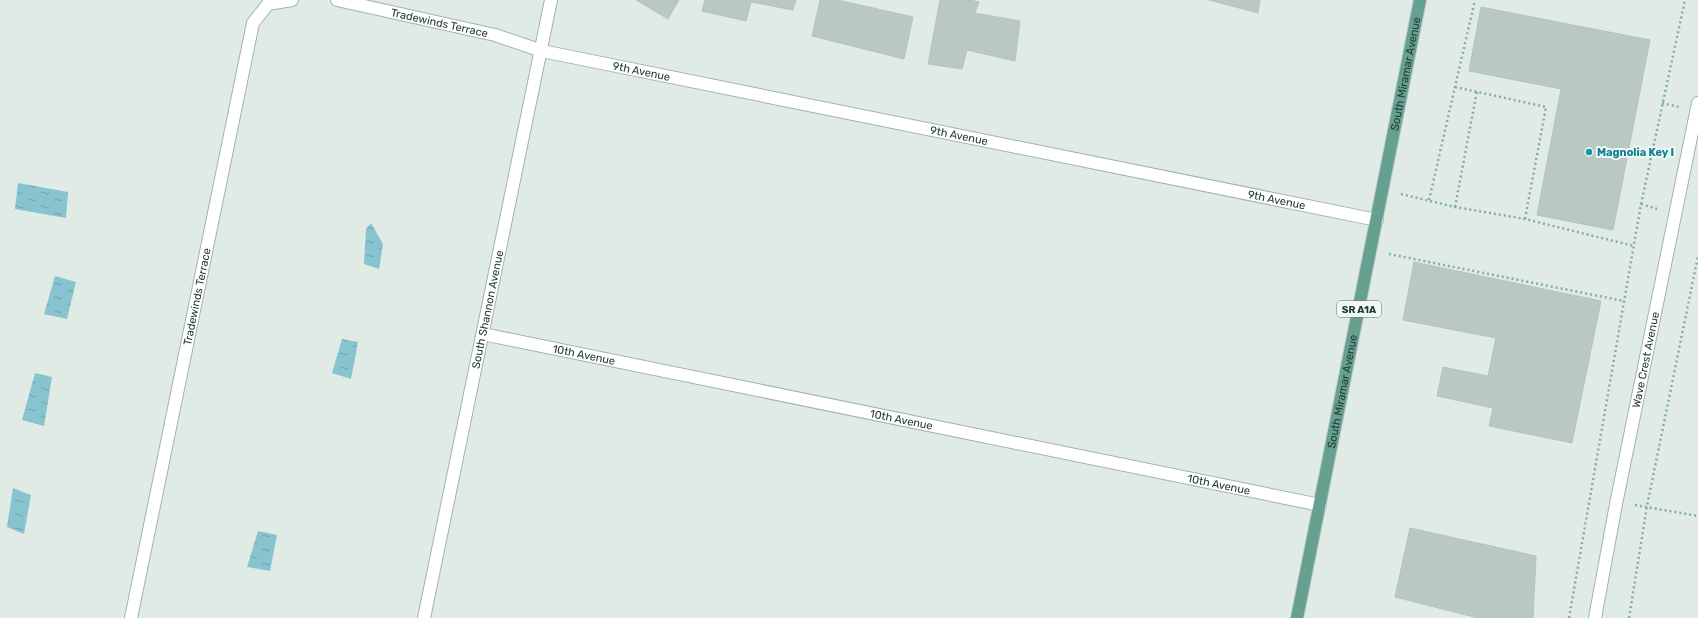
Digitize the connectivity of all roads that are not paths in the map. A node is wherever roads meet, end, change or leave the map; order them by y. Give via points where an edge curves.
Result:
1 (292, 0) edge
2 (337, 0) edge
3 (551, 0) edge
4 (1420, 0) edge
5 (542, 51) junction
6 (1698, 103) edge
7 (1377, 220) junction
8 (482, 334) junction
9 (1320, 505) junction
10 (131, 618) edge
11 (424, 618) edge
12 (1297, 618) edge
13 (1596, 618) edge

1 - 10 street, Tradewinds Terrace via 268,4 253,23
2 - 5 street, Tradewinds Terrace via 495,35
3 - 5 street, South Shannon Avenue
4 - 7 main road, South Miramar Avenue / SR A1A
5 - 7 street, 9th Avenue
5 - 8 street, South Shannon Avenue
6 - 13 street, Wave Crest Avenue via 1616,504
7 - 9 main road, South Miramar Avenue / SR A1A
8 - 9 street, 10th Avenue
8 - 11 street, South Shannon Avenue
9 - 12 main road, South Miramar Avenue / SR A1A

